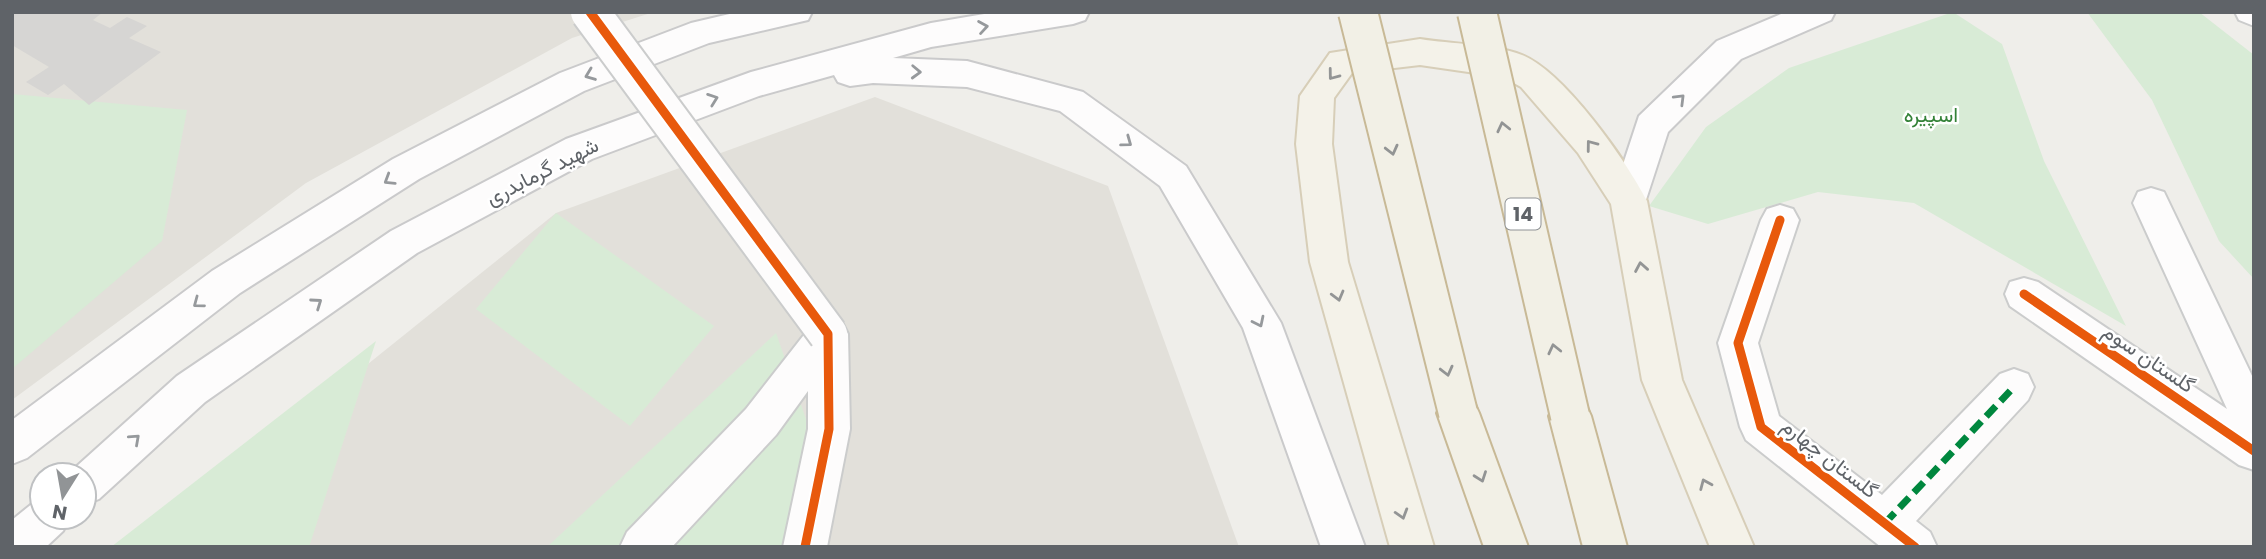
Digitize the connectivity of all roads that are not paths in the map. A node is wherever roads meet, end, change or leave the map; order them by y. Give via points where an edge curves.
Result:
1 (590, 12) edge
2 (754, 12) edge
3 (796, 12) edge
4 (1073, 12) edge
5 (1358, 12) edge
6 (1477, 12) edge
7 (1819, 12) edge
8 (703, 32) junction
9 (751, 85) junction
10 (1629, 201) junction
11 (2151, 203) dead end
12 (1780, 220) dead end
13 (2024, 294) dead end
14 (828, 334) junction
15 (2014, 387) dead end
16 (2254, 424) edge
17 (12, 445) edge
18 (2254, 451) edge
19 (98, 472) edge
20 (32, 531) edge
21 (1900, 535) edge
22 (14, 547) edge
23 (642, 547) edge
24 (806, 547) edge
25 (1343, 547) edge
26 (1412, 547) edge
27 (1506, 547) edge
28 (1605, 547) edge
29 (1732, 547) edge

1 - 14 main road, bridge
2 - 8 main road
3 - 8 main road
9 -> 4 main road, شهید گرمابدری via 931,35
5 -> 27 highway, bridge via 1458,413
28 -> 6 highway, 14, bridge via 1570,416
10 -> 7 main road via 1652,126 1729,50
8 -> 17 main road via 572,82 406,169 226,282
19 -> 9 main road, شهید گرمابدری via 191,389 404,242 579,149
9 -> 25 main road via 873,70 967,74 1071,101 1173,176 1261,323
10 -> 26 main road via 1591,143 1533,78 1511,65 1420,52 1342,62 1317,96 1314,144 1329,262
29 -> 10 main road via 1662,380
11 - 16 main road, گلستان سوم
12 - 21 main road, گلستان چهارم via 1738,342 1761,427
13 - 18 main road, گلستان سوم
14 - 23 main road via 761,422
14 - 24 main road via 829,429
15 - 21 main road
20 - 22 main road

